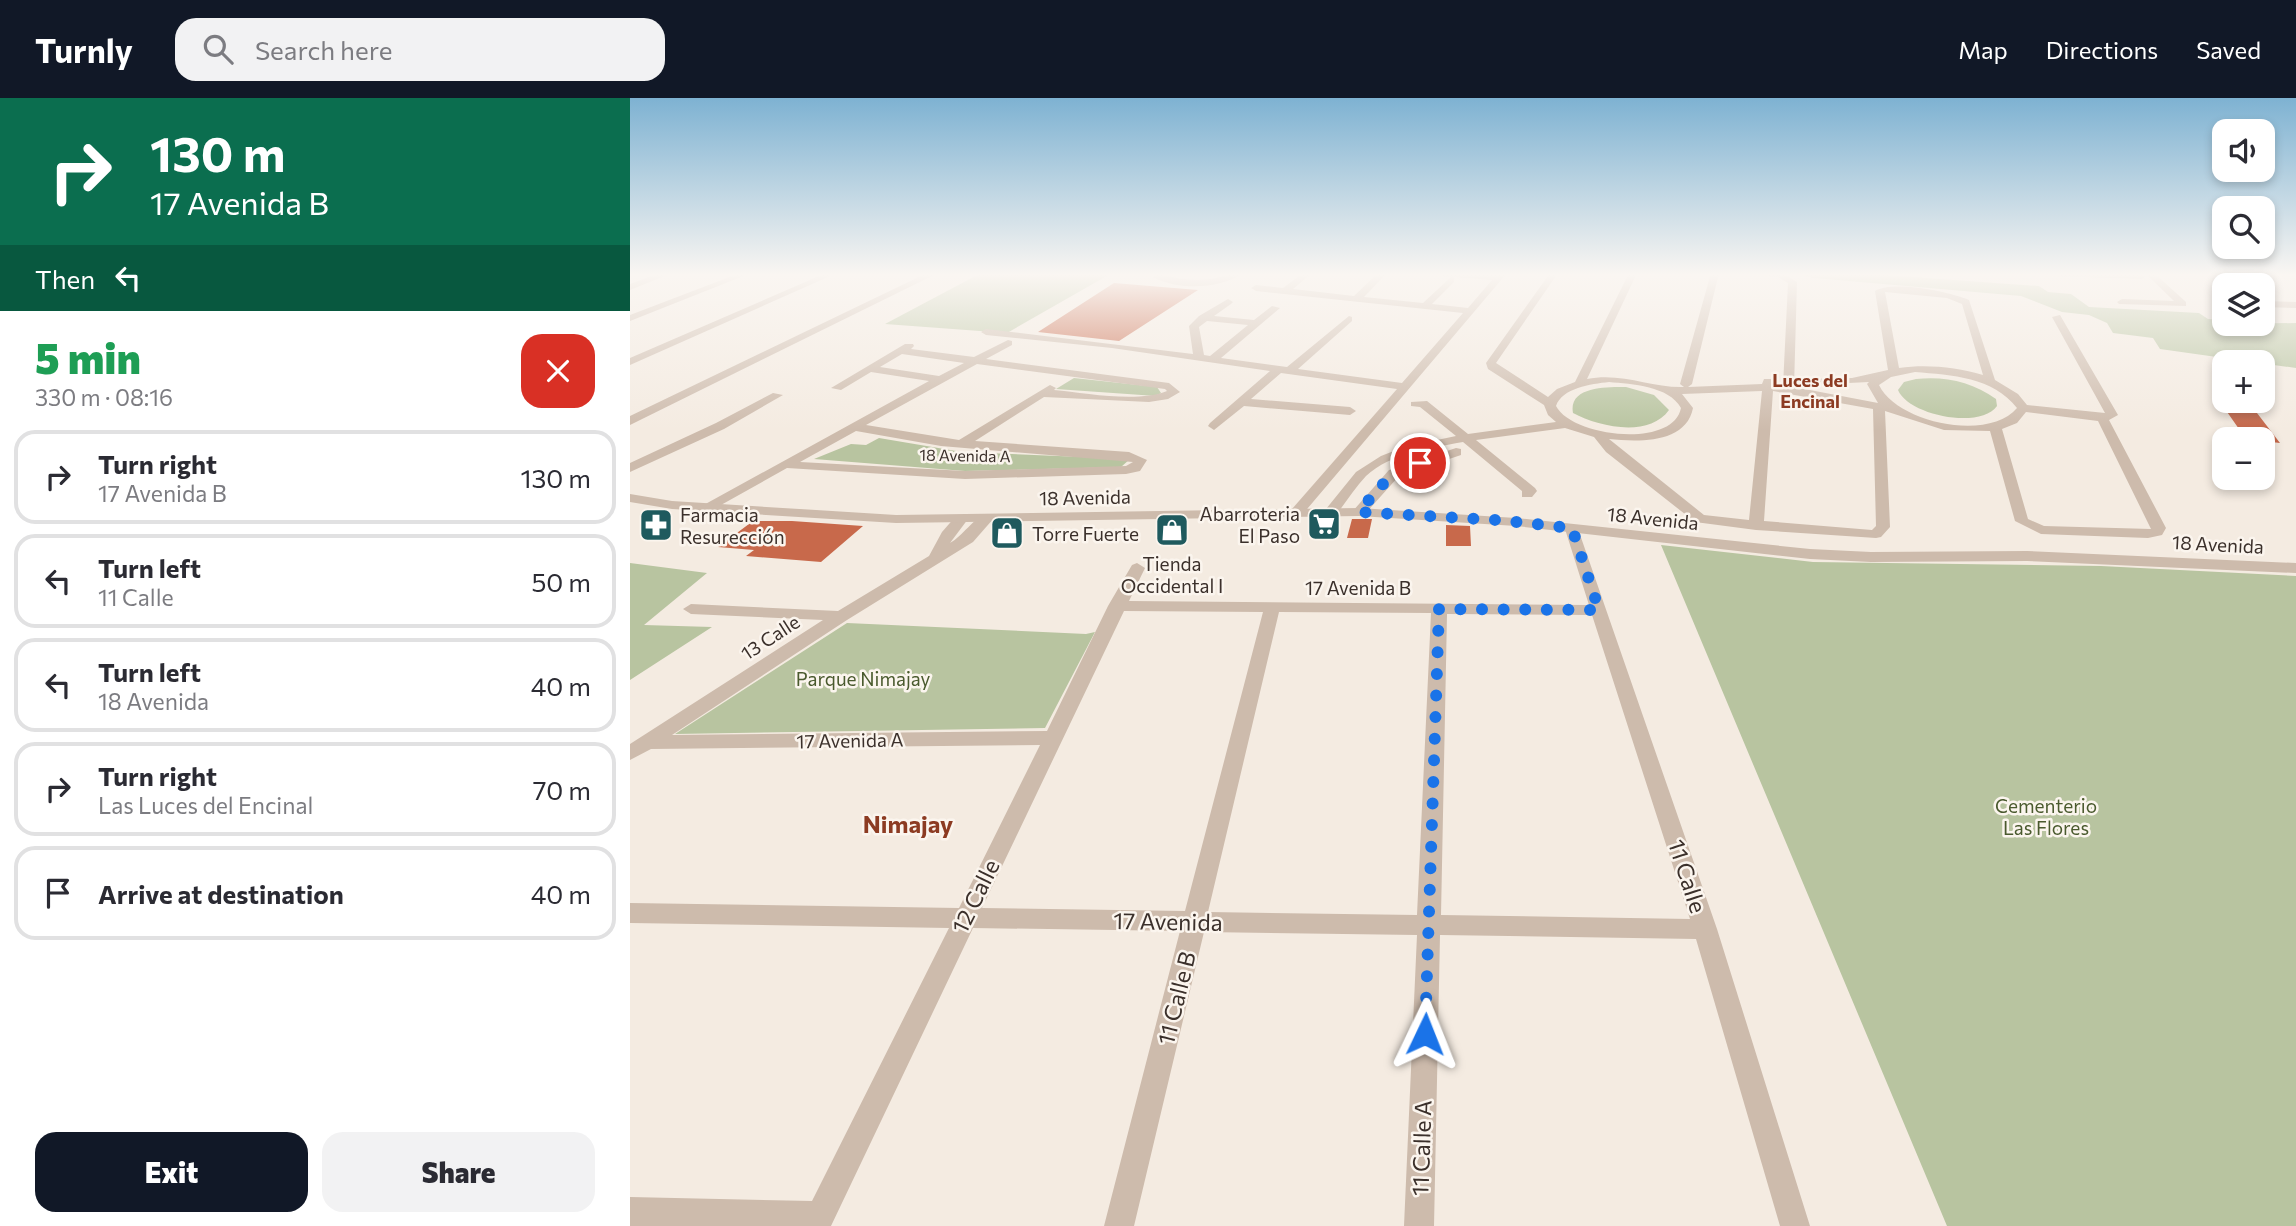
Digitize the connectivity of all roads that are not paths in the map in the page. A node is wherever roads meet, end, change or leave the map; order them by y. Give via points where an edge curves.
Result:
1 (713, 326) edge
2 (826, 326) edge
3 (1194, 326) edge
4 (1252, 326) edge
5 (1341, 326) edge
6 (1457, 326) edge
7 (1517, 326) edge
8 (1607, 326) edge
9 (1698, 326) edge
10 (1791, 326) edge
11 (1886, 326) edge
12 (1973, 326) edge
13 (2062, 326) edge
14 (986, 332) dead end
15 (915, 342) dead end
16 (1009, 343) dead end
17 (901, 351) junction
18 (1195, 357) junction
19 (1212, 360) junction
20 (977, 361) junction
21 (630, 362) edge
22 (870, 369) junction
23 (1284, 370) junction
24 (1894, 372) junction
25 (1070, 374) junction
26 (1879, 377) junction
27 (943, 380) junction
28 (1580, 382) junction
29 (1990, 383) junction
30 (1768, 384) junction
31 (1788, 385) junction
32 (1404, 387) junction
33 (837, 388) dead end
34 (1678, 388) junction
35 (1042, 393) junction
36 (777, 395) dead end
37 (1241, 402) junction
38 (1415, 404) dead end
39 (1551, 404) junction
40 (1878, 407) junction
41 (2023, 408) junction
42 (1895, 410) junction
43 (1350, 411) dead end
44 (2102, 418) junction
45 (630, 421) edge
46 (1566, 424) junction
47 (1214, 426) dead end
48 (856, 427) junction
49 (1995, 427) junction
50 (1597, 434) junction
51 (1472, 443) junction
52 (961, 444) junction
53 (789, 465) junction
54 (630, 468) edge
55 (1363, 472) junction
56 (1387, 478) junction
57 (1527, 494) dead end
58 (630, 498) edge
59 (714, 508) junction
60 (1297, 512) junction
61 (1331, 512) junction
62 (1359, 512) junction
63 (988, 518) junction
64 (961, 519) junction
65 (1756, 526) junction
66 (1572, 528) junction
67 (935, 559) junction
68 (1137, 568) dead end
69 (2296, 568) edge
70 (1116, 606) junction
71 (1272, 608) junction
72 (691, 609) dead end
73 (1439, 609) junction
74 (1599, 610) junction
75 (842, 616) junction
76 (1052, 738) junction
77 (647, 742) junction
78 (630, 753) edge
79 (630, 914) edge
80 (965, 918) junction
81 (1195, 921) junction
82 (1429, 925) junction
83 (1705, 929) junction
84 (630, 1212) edge
85 (818, 1221) edge
86 (1119, 1226) edge
87 (1419, 1226) edge
88 (1795, 1226) edge

1 - 21 street
2 - 45 street
3 - 18 street via 1200,354
4 - 19 street
5 - 23 street
6 - 32 street
7 - 39 street via 1492,367
8 - 28 street
9 - 34 street
10 - 31 street
11 - 24 street
12 - 29 street
13 - 44 street via 2112,415
14 - 18 street
15 - 17 street
16 - 20 street
17 - 20 street
17 - 22 street
18 - 19 street
19 - 23 street
20 - 25 street
20 - 27 street
22 - 27 street
22 - 33 street
23 - 32 street
23 - 37 street
24 - 26 street
24 - 29 street via 1940,370
25 - 35 street
25 - 35 street via 1174,389 1159,399
26 - 31 street
26 - 42 street via 1873,392
27 - 48 street
28 - 34 street via 1625,380
28 - 39 street via 1554,395
29 - 41 street via 2012,395
30 - 31 street
30 - 34 street
30 - 65 street
31 - 40 street
32 - 60 street
34 - 50 street via 1686,417 1678,426 1644,436
35 - 52 street
36 - 54 street
37 - 43 street
37 - 47 street
38 - 51 street via 1423,403
39 - 46 street
40 - 42 street
40 - 65 street via 1882,527 1876,534
41 - 44 street
41 - 49 street via 2011,423
42 - 49 street via 1944,425
44 - 49 street via 2159,528 2157,533 2041,530 2022,521
46 - 50 street
46 - 51 street
48 - 52 street
48 - 53 street
50 - 51 street
50 - 65 street via 1700,519
51 - 55 street via 1397,454
51 - 56 street
51 - 57 street via 1530,491
52 - 53 street, 18 Avenida A via 1141,460 1135,468 1118,470 965,475
53 - 59 street via 767,473
55 - 56 street
55 - 61 street
56 - 62 street
58 - 59 street, 18 Avenida
59 - 64 street, 18 Avenida
60 - 61 street, 18 Avenida
60 - 63 street, 18 Avenida
61 - 62 street, 18 Avenida
62 - 66 street, 18 Avenida
63 - 64 street, 18 Avenida
63 - 67 street, 13 Calle via 968,539
64 - 67 street, 13 Calle
66 - 69 street, 18 Avenida via 1822,555 2040,557
66 - 74 street, 11 Calle
67 - 75 street, 13 Calle
68 - 70 street, 12 Calle
70 - 71 street, 17 Avenida B
70 - 76 street, 12 Calle
71 - 73 street, 17 Avenida B
71 - 81 street, 11 Calle B
72 - 75 street
73 - 74 street, 17 Avenida B
73 - 82 street, 11 Calle A
74 - 83 street, 11 Calle
75 - 77 street, 13 Calle
76 - 77 street, 17 Avenida A
76 - 80 street, 12 Calle
77 - 78 street, 13 Calle
79 - 80 street, 17 Avenida
80 - 81 street, 17 Avenida
80 - 85 street, 12 Calle
81 - 82 street, 17 Avenida
81 - 86 street, 11 Calle B
82 - 83 street, 17 Avenida
82 - 87 street, 11 Calle A
83 - 88 street, 11 Calle
84 - 85 street

